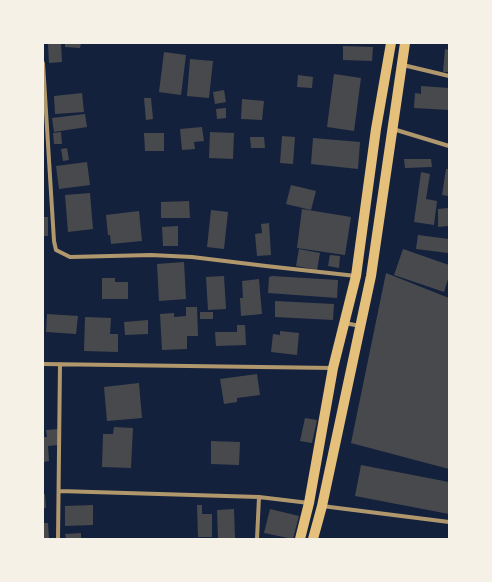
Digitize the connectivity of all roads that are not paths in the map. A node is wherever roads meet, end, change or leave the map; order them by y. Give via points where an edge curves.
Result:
1 (391, 43) edge
2 (405, 43) edge
3 (43, 63) edge
4 (402, 65) junction
5 (449, 76) edge
6 (393, 129) junction
7 (449, 146) edge
8 (356, 276) junction
9 (344, 322) junction
10 (360, 326) junction
11 (43, 364) edge
12 (60, 364) junction
13 (333, 368) junction
14 (59, 491) junction
15 (259, 497) junction
16 (309, 503) junction
17 (322, 506) junction
18 (449, 522) edge
19 (58, 539) edge
20 (257, 539) edge
21 (300, 539) edge
22 (313, 539) edge

1 - 8 highway via 376,129
2 - 4 highway
3 - 8 street via 56,250 70,256 192,257
4 - 5 street
4 - 6 highway
6 - 7 street
6 - 10 highway via 371,276
8 - 9 highway
9 - 10 street
9 - 13 highway
10 - 17 highway
11 - 12 street
12 - 13 street
12 - 14 street
13 - 16 highway
14 - 15 street
14 - 19 street
15 - 16 street
15 - 20 street
16 - 21 highway
17 - 18 street
17 - 22 highway

